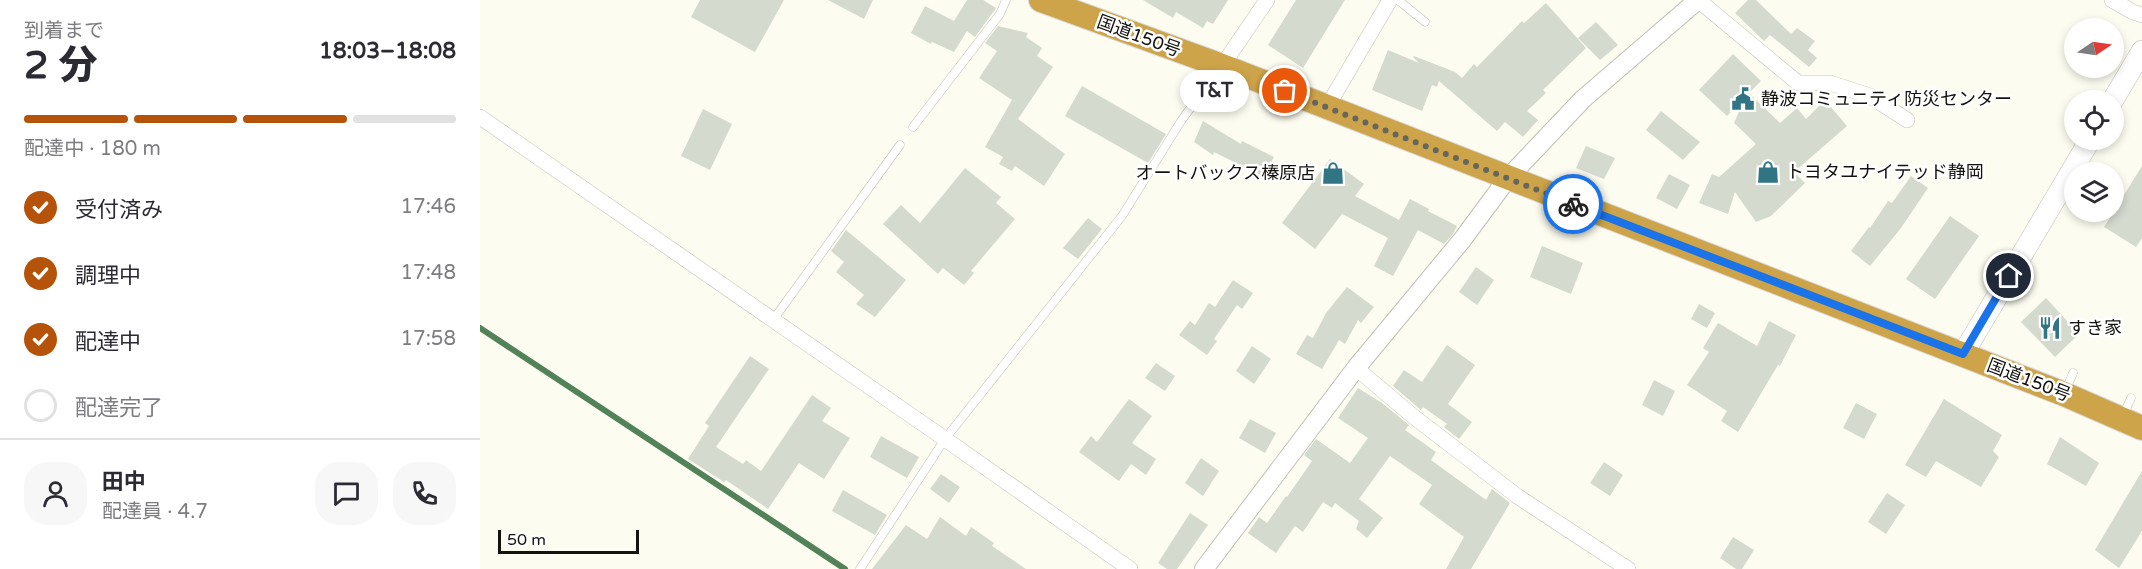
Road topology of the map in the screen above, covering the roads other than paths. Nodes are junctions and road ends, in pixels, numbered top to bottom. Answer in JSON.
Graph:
{"nodes":[{"id":1,"x":1006,"y":0,"type":"edge"},
{"id":2,"x":1041,"y":0,"type":"edge"},
{"id":3,"x":1267,"y":0,"type":"edge"},
{"id":4,"x":1390,"y":0,"type":"edge"},
{"id":5,"x":1398,"y":0,"type":"edge"},
{"id":6,"x":1698,"y":0,"type":"edge"},
{"id":7,"x":2112,"y":0,"type":"edge"},
{"id":8,"x":2142,"y":15,"type":"edge"},
{"id":9,"x":1425,"y":22,"type":"dead end"},
{"id":10,"x":2142,"y":51,"type":"edge"},
{"id":11,"x":1222,"y":66,"type":"junction"},
{"id":12,"x":2118,"y":90,"type":"edge"},
{"id":13,"x":1327,"y":107,"type":"junction"},
{"id":14,"x":480,"y":117,"type":"edge"},
{"id":15,"x":1907,"y":120,"type":"dead end"},
{"id":16,"x":913,"y":127,"type":"dead end"},
{"id":17,"x":900,"y":145,"type":"dead end"},
{"id":18,"x":2084,"y":150,"type":"edge"},
{"id":19,"x":1508,"y":178,"type":"junction"},
{"id":20,"x":773,"y":320,"type":"junction"},
{"id":21,"x":1963,"y":354,"type":"junction"},
{"id":22,"x":1356,"y":368,"type":"junction"},
{"id":23,"x":2132,"y":415,"type":"edge"},
{"id":24,"x":945,"y":439,"type":"junction"},
{"id":25,"x":860,"y":569,"type":"edge"},
{"id":26,"x":1130,"y":569,"type":"edge"},
{"id":27,"x":1204,"y":569,"type":"edge"},
{"id":28,"x":1628,"y":569,"type":"edge"}],
"edges":[{"from":1,"to":16,"type":"lane"},
{"from":2,"to":11,"type":"highway","name":"国道150号"},
{"from":3,"to":11,"type":"street"},
{"from":4,"to":13,"type":"street"},
{"from":5,"to":9,"type":"lane"},
{"from":6,"to":15,"type":"street"},
{"from":6,"to":19,"type":"street"},
{"from":7,"to":8,"type":"street"},
{"from":10,"to":12,"type":"main road"},
{"from":11,"to":13,"type":"highway","name":"国道150号"},
{"from":11,"to":24,"type":"lane"},
{"from":13,"to":19,"type":"highway","name":"国道150号"},
{"from":14,"to":20,"type":"street"},
{"from":17,"to":20,"type":"lane"},
{"from":18,"to":21,"type":"main road"},
{"from":19,"to":21,"type":"highway","name":"国道150号"},
{"from":19,"to":22,"type":"street"},
{"from":20,"to":24,"type":"street"},
{"from":21,"to":23,"type":"highway","name":"国道150号"},
{"from":22,"to":27,"type":"street"},
{"from":22,"to":28,"type":"street"},
{"from":24,"to":25,"type":"lane"},
{"from":24,"to":26,"type":"street"}]}
